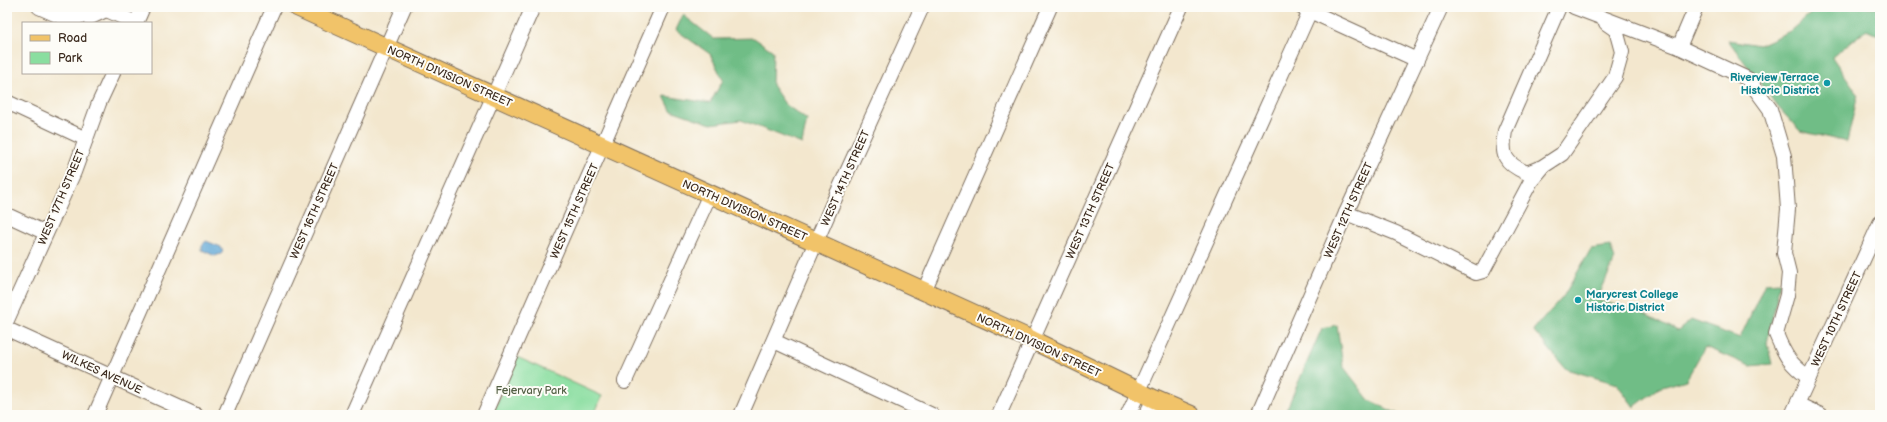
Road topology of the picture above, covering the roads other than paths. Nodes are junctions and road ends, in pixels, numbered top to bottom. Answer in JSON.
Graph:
{"nodes":[{"id":1,"x":39,"y":7,"type":"edge"},
{"id":2,"x":63,"y":7,"type":"edge"},
{"id":3,"x":143,"y":7,"type":"edge"},
{"id":4,"x":274,"y":7,"type":"edge"},
{"id":5,"x":297,"y":7,"type":"edge"},
{"id":6,"x":404,"y":7,"type":"edge"},
{"id":7,"x":534,"y":7,"type":"edge"},
{"id":8,"x":663,"y":7,"type":"edge"},
{"id":9,"x":922,"y":7,"type":"edge"},
{"id":10,"x":1050,"y":7,"type":"edge"},
{"id":11,"x":1181,"y":7,"type":"edge"},
{"id":12,"x":1441,"y":7,"type":"edge"},
{"id":13,"x":1559,"y":7,"type":"edge"},
{"id":14,"x":1574,"y":7,"type":"edge"},
{"id":15,"x":1696,"y":7,"type":"edge"},
{"id":16,"x":103,"y":8,"type":"edge"},
{"id":17,"x":1305,"y":9,"type":"edge"},
{"id":18,"x":1600,"y":18,"type":"junction"},
{"id":19,"x":73,"y":22,"type":"edge"},
{"id":20,"x":134,"y":22,"type":"edge"},
{"id":21,"x":136,"y":22,"type":"edge"},
{"id":22,"x":386,"y":47,"type":"junction"},
{"id":23,"x":1679,"y":47,"type":"junction"},
{"id":24,"x":1416,"y":60,"type":"junction"},
{"id":25,"x":113,"y":74,"type":"edge"},
{"id":26,"x":494,"y":96,"type":"junction"},
{"id":27,"x":7,"y":102,"type":"edge"},
{"id":28,"x":86,"y":139,"type":"junction"},
{"id":29,"x":603,"y":146,"type":"junction"},
{"id":30,"x":1542,"y":167,"type":"junction"},
{"id":31,"x":710,"y":194,"type":"junction"},
{"id":32,"x":1346,"y":213,"type":"junction"},
{"id":33,"x":7,"y":215,"type":"edge"},
{"id":34,"x":1880,"y":223,"type":"edge"},
{"id":35,"x":46,"y":233,"type":"junction"},
{"id":36,"x":817,"y":243,"type":"junction"},
{"id":37,"x":924,"y":291,"type":"junction"},
{"id":38,"x":7,"y":320,"type":"edge"},
{"id":39,"x":7,"y":329,"type":"edge"},
{"id":40,"x":1032,"y":340,"type":"junction"},
{"id":41,"x":774,"y":341,"type":"junction"},
{"id":42,"x":112,"y":376,"type":"junction"},
{"id":43,"x":1809,"y":378,"type":"junction"},
{"id":44,"x":625,"y":381,"type":"dead end"},
{"id":45,"x":1137,"y":391,"type":"junction"},
{"id":46,"x":1150,"y":407,"type":"edge"},
{"id":47,"x":1795,"y":410,"type":"edge"},
{"id":48,"x":95,"y":415,"type":"edge"},
{"id":49,"x":196,"y":415,"type":"edge"},
{"id":50,"x":225,"y":415,"type":"edge"},
{"id":51,"x":352,"y":415,"type":"edge"},
{"id":52,"x":484,"y":415,"type":"edge"},
{"id":53,"x":741,"y":415,"type":"edge"},
{"id":54,"x":932,"y":415,"type":"edge"},
{"id":55,"x":999,"y":415,"type":"edge"},
{"id":56,"x":1128,"y":415,"type":"edge"},
{"id":57,"x":1191,"y":415,"type":"edge"},
{"id":58,"x":1258,"y":415,"type":"edge"},
{"id":59,"x":1821,"y":415,"type":"edge"}],
"edges":[{"from":1,"to":19,"type":"street"},
{"from":2,"to":16,"type":"street"},
{"from":3,"to":21,"type":"street"},
{"from":4,"to":42,"type":"street"},
{"from":5,"to":22,"type":"main road","name":"NORTH DIVISION STREET"},
{"from":6,"to":22,"type":"street","name":"WEST 16TH STREET"},
{"from":7,"to":26,"type":"street"},
{"from":8,"to":29,"type":"street","name":"WEST 15TH STREET"},
{"from":9,"to":36,"type":"street","name":"WEST 14TH STREET"},
{"from":10,"to":37,"type":"street"},
{"from":11,"to":40,"type":"street","name":"WEST 13TH STREET"},
{"from":12,"to":24,"type":"street","name":"WEST 12TH STREET"},
{"from":13,"to":30,"type":"street"},
{"from":14,"to":18,"type":"street"},
{"from":15,"to":23,"type":"street"},
{"from":16,"to":20,"type":"street"},
{"from":17,"to":24,"type":"street"},
{"from":17,"to":45,"type":"street"},
{"from":18,"to":23,"type":"street"},
{"from":18,"to":30,"type":"street"},
{"from":22,"to":26,"type":"main road","name":"NORTH DIVISION STREET"},
{"from":22,"to":50,"type":"street","name":"WEST 16TH STREET"},
{"from":23,"to":43,"type":"street"},
{"from":24,"to":32,"type":"street","name":"WEST 12TH STREET"},
{"from":25,"to":28,"type":"street","name":"WEST 17TH STREET"},
{"from":26,"to":29,"type":"main road","name":"NORTH DIVISION STREET"},
{"from":26,"to":51,"type":"street"},
{"from":27,"to":28,"type":"street"},
{"from":28,"to":35,"type":"street","name":"WEST 17TH STREET"},
{"from":29,"to":31,"type":"main road","name":"NORTH DIVISION STREET"},
{"from":29,"to":52,"type":"street","name":"WEST 15TH STREET"},
{"from":30,"to":32,"type":"street"},
{"from":31,"to":36,"type":"main road","name":"NORTH DIVISION STREET"},
{"from":31,"to":44,"type":"street"},
{"from":32,"to":58,"type":"street","name":"WEST 12TH STREET"},
{"from":33,"to":35,"type":"street"},
{"from":34,"to":43,"type":"street","name":"WEST 10TH STREET"},
{"from":35,"to":38,"type":"street","name":"WEST 17TH STREET"},
{"from":36,"to":37,"type":"main road","name":"NORTH DIVISION STREET"},
{"from":36,"to":41,"type":"street","name":"WEST 14TH STREET"},
{"from":37,"to":40,"type":"main road","name":"NORTH DIVISION STREET"},
{"from":39,"to":42,"type":"street","name":"WILKES AVENUE"},
{"from":40,"to":45,"type":"main road","name":"NORTH DIVISION STREET"},
{"from":40,"to":55,"type":"street","name":"WEST 13TH STREET"},
{"from":41,"to":53,"type":"street","name":"WEST 14TH STREET"},
{"from":41,"to":54,"type":"street"},
{"from":42,"to":48,"type":"street"},
{"from":42,"to":49,"type":"street","name":"WILKES AVENUE"},
{"from":43,"to":47,"type":"street","name":"WEST 10TH STREET"},
{"from":45,"to":46,"type":"main road","name":"NORTH DIVISION STREET"},
{"from":45,"to":56,"type":"street"},
{"from":46,"to":57,"type":"main road","name":"NORTH DIVISION STREET"},
{"from":47,"to":59,"type":"street"}]}
